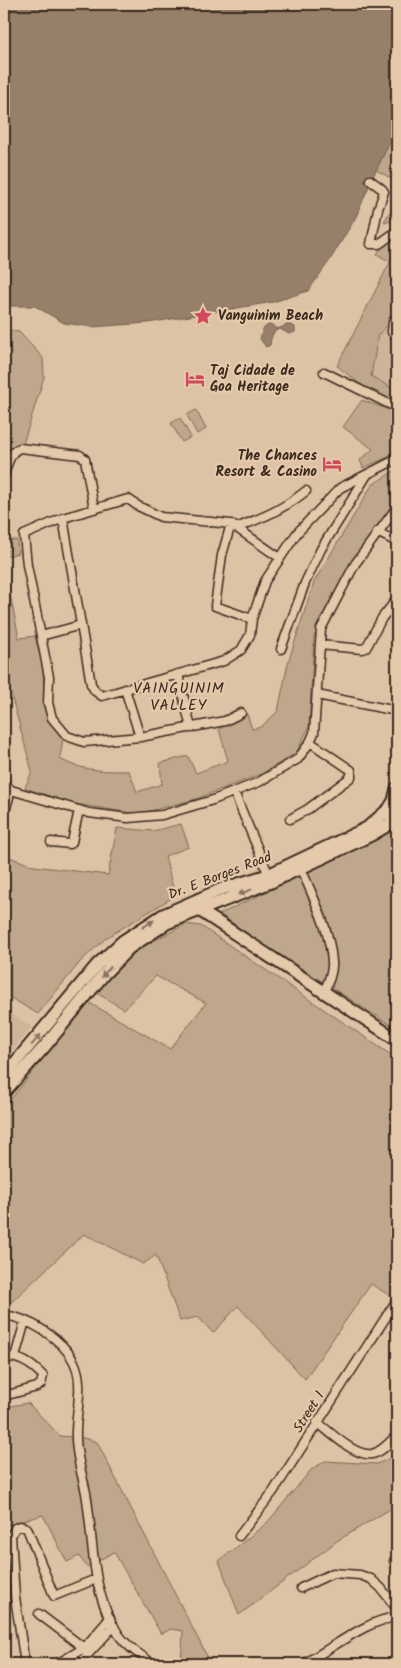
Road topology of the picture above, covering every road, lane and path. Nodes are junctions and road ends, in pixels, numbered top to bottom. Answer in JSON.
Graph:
{"nodes":[{"id":1,"x":370,"y":180,"type":"dead end"},
{"id":2,"x":397,"y":231,"type":"edge"},
{"id":3,"x":397,"y":313,"type":"edge"},
{"id":4,"x":397,"y":338,"type":"edge"},
{"id":5,"x":324,"y":372,"type":"dead end"},
{"id":6,"x":397,"y":406,"type":"edge"},
{"id":7,"x":397,"y":460,"type":"edge"},
{"id":8,"x":4,"y":474,"type":"edge"},
{"id":9,"x":367,"y":475,"type":"junction"},
{"id":10,"x":306,"y":491,"type":"dead end"},
{"id":11,"x":397,"y":507,"type":"edge"},
{"id":12,"x":94,"y":509,"type":"junction"},
{"id":13,"x":63,"y":518,"type":"junction"},
{"id":14,"x":233,"y":526,"type":"junction"},
{"id":15,"x":377,"y":532,"type":"junction"},
{"id":16,"x":397,"y":542,"type":"edge"},
{"id":17,"x":280,"y":558,"type":"junction"},
{"id":18,"x":397,"y":599,"type":"edge"},
{"id":19,"x":252,"y":619,"type":"junction"},
{"id":20,"x":81,"y":625,"type":"junction"},
{"id":21,"x":41,"y":636,"type":"junction"},
{"id":22,"x":320,"y":645,"type":"junction"},
{"id":23,"x":281,"y":649,"type":"dead end"},
{"id":24,"x":178,"y":674,"type":"junction"},
{"id":25,"x":125,"y":689,"type":"junction"},
{"id":26,"x":317,"y":696,"type":"junction"},
{"id":27,"x":397,"y":711,"type":"edge"},
{"id":28,"x":241,"y":713,"type":"dead end"},
{"id":29,"x":190,"y":728,"type":"junction"},
{"id":30,"x":140,"y":737,"type":"junction"},
{"id":31,"x":310,"y":742,"type":"junction"},
{"id":32,"x":4,"y":782,"type":"edge"},
{"id":33,"x":397,"y":788,"type":"edge"},
{"id":34,"x":11,"y":790,"type":"junction"},
{"id":35,"x":234,"y":792,"type":"junction"},
{"id":36,"x":79,"y":810,"type":"junction"},
{"id":37,"x":4,"y":815,"type":"edge"},
{"id":38,"x":397,"y":816,"type":"edge"},
{"id":39,"x":290,"y":819,"type":"dead end"},
{"id":40,"x":51,"y":842,"type":"dead end"},
{"id":41,"x":301,"y":868,"type":"junction"},
{"id":42,"x":270,"y":879,"type":"junction"},
{"id":43,"x":199,"y":910,"type":"junction"},
{"id":44,"x":324,"y":992,"type":"junction"},
{"id":45,"x":397,"y":1040,"type":"edge"},
{"id":46,"x":4,"y":1076,"type":"edge"},
{"id":47,"x":4,"y":1092,"type":"edge"},
{"id":48,"x":397,"y":1300,"type":"edge"},
{"id":49,"x":4,"y":1316,"type":"edge"},
{"id":50,"x":25,"y":1321,"type":"junction"},
{"id":51,"x":15,"y":1357,"type":"junction"},
{"id":52,"x":4,"y":1358,"type":"edge"},
{"id":53,"x":4,"y":1396,"type":"edge"},
{"id":54,"x":317,"y":1422,"type":"junction"},
{"id":55,"x":397,"y":1435,"type":"edge"},
{"id":56,"x":238,"y":1536,"type":"dead end"},
{"id":57,"x":96,"y":1580,"type":"junction"},
{"id":58,"x":301,"y":1588,"type":"dead end"},
{"id":59,"x":397,"y":1609,"type":"edge"},
{"id":60,"x":39,"y":1614,"type":"dead end"},
{"id":61,"x":397,"y":1617,"type":"edge"},
{"id":62,"x":110,"y":1618,"type":"junction"},
{"id":63,"x":114,"y":1626,"type":"junction"},
{"id":64,"x":84,"y":1648,"type":"junction"},
{"id":65,"x":25,"y":1664,"type":"edge"},
{"id":66,"x":58,"y":1664,"type":"edge"},
{"id":67,"x":79,"y":1664,"type":"edge"},
{"id":68,"x":154,"y":1664,"type":"edge"},
{"id":69,"x":303,"y":1664,"type":"edge"}],
"edges":[{"from":1,"to":2,"type":"street"},
{"from":3,"to":4,"type":"street"},
{"from":5,"to":6,"type":"street"},
{"from":7,"to":9,"type":"street"},
{"from":8,"to":12,"type":"street"},
{"from":9,"to":17,"type":"street"},
{"from":9,"to":23,"type":"street"},
{"from":10,"to":14,"type":"street"},
{"from":11,"to":15,"type":"street"},
{"from":12,"to":13,"type":"street"},
{"from":12,"to":14,"type":"street"},
{"from":13,"to":20,"type":"street"},
{"from":13,"to":21,"type":"street"},
{"from":14,"to":17,"type":"street"},
{"from":14,"to":19,"type":"street"},
{"from":15,"to":16,"type":"street"},
{"from":15,"to":22,"type":"street"},
{"from":17,"to":19,"type":"street"},
{"from":18,"to":22,"type":"street"},
{"from":19,"to":24,"type":"street"},
{"from":20,"to":21,"type":"street"},
{"from":20,"to":25,"type":"street"},
{"from":21,"to":30,"type":"street"},
{"from":22,"to":26,"type":"street"},
{"from":24,"to":25,"type":"street"},
{"from":24,"to":29,"type":"street"},
{"from":25,"to":30,"type":"street"},
{"from":26,"to":27,"type":"street"},
{"from":26,"to":31,"type":"street"},
{"from":28,"to":29,"type":"street"},
{"from":29,"to":30,"type":"street"},
{"from":31,"to":35,"type":"street"},
{"from":31,"to":39,"type":"street"},
{"from":32,"to":34,"type":"street"},
{"from":33,"to":42,"type":"main road","name":"Dr. E Borges Road"},
{"from":34,"to":36,"type":"street"},
{"from":34,"to":37,"type":"street"},
{"from":35,"to":36,"type":"street"},
{"from":35,"to":42,"type":"street"},
{"from":36,"to":40,"type":"street"},
{"from":38,"to":41,"type":"main road","name":"Dr. E Borges Road"},
{"from":41,"to":42,"type":"main road","name":"Dr. E Borges Road"},
{"from":41,"to":44,"type":"street"},
{"from":42,"to":43,"type":"main road","name":"Dr. E Borges Road","one_way":true},
{"from":46,"to":42,"type":"main road","name":"Dr. E Borges Road","one_way":true},
{"from":43,"to":44,"type":"main road"},
{"from":43,"to":47,"type":"main road","name":"Dr. E Borges Road","one_way":true},
{"from":44,"to":45,"type":"main road"},
{"from":48,"to":54,"type":"street","name":"Street 1"},
{"from":49,"to":50,"type":"street"},
{"from":50,"to":51,"type":"street"},
{"from":50,"to":57,"type":"street"},
{"from":51,"to":52,"type":"street"},
{"from":51,"to":53,"type":"street"},
{"from":54,"to":55,"type":"street"},
{"from":54,"to":56,"type":"street","name":"Street 1"},
{"from":57,"to":62,"type":"street"},
{"from":57,"to":65,"type":"street"},
{"from":58,"to":59,"type":"street"},
{"from":60,"to":64,"type":"street"},
{"from":61,"to":69,"type":"street"},
{"from":62,"to":63,"type":"street"},
{"from":62,"to":64,"type":"street"},
{"from":63,"to":67,"type":"street"},
{"from":63,"to":68,"type":"street"},
{"from":64,"to":66,"type":"street"}]}
